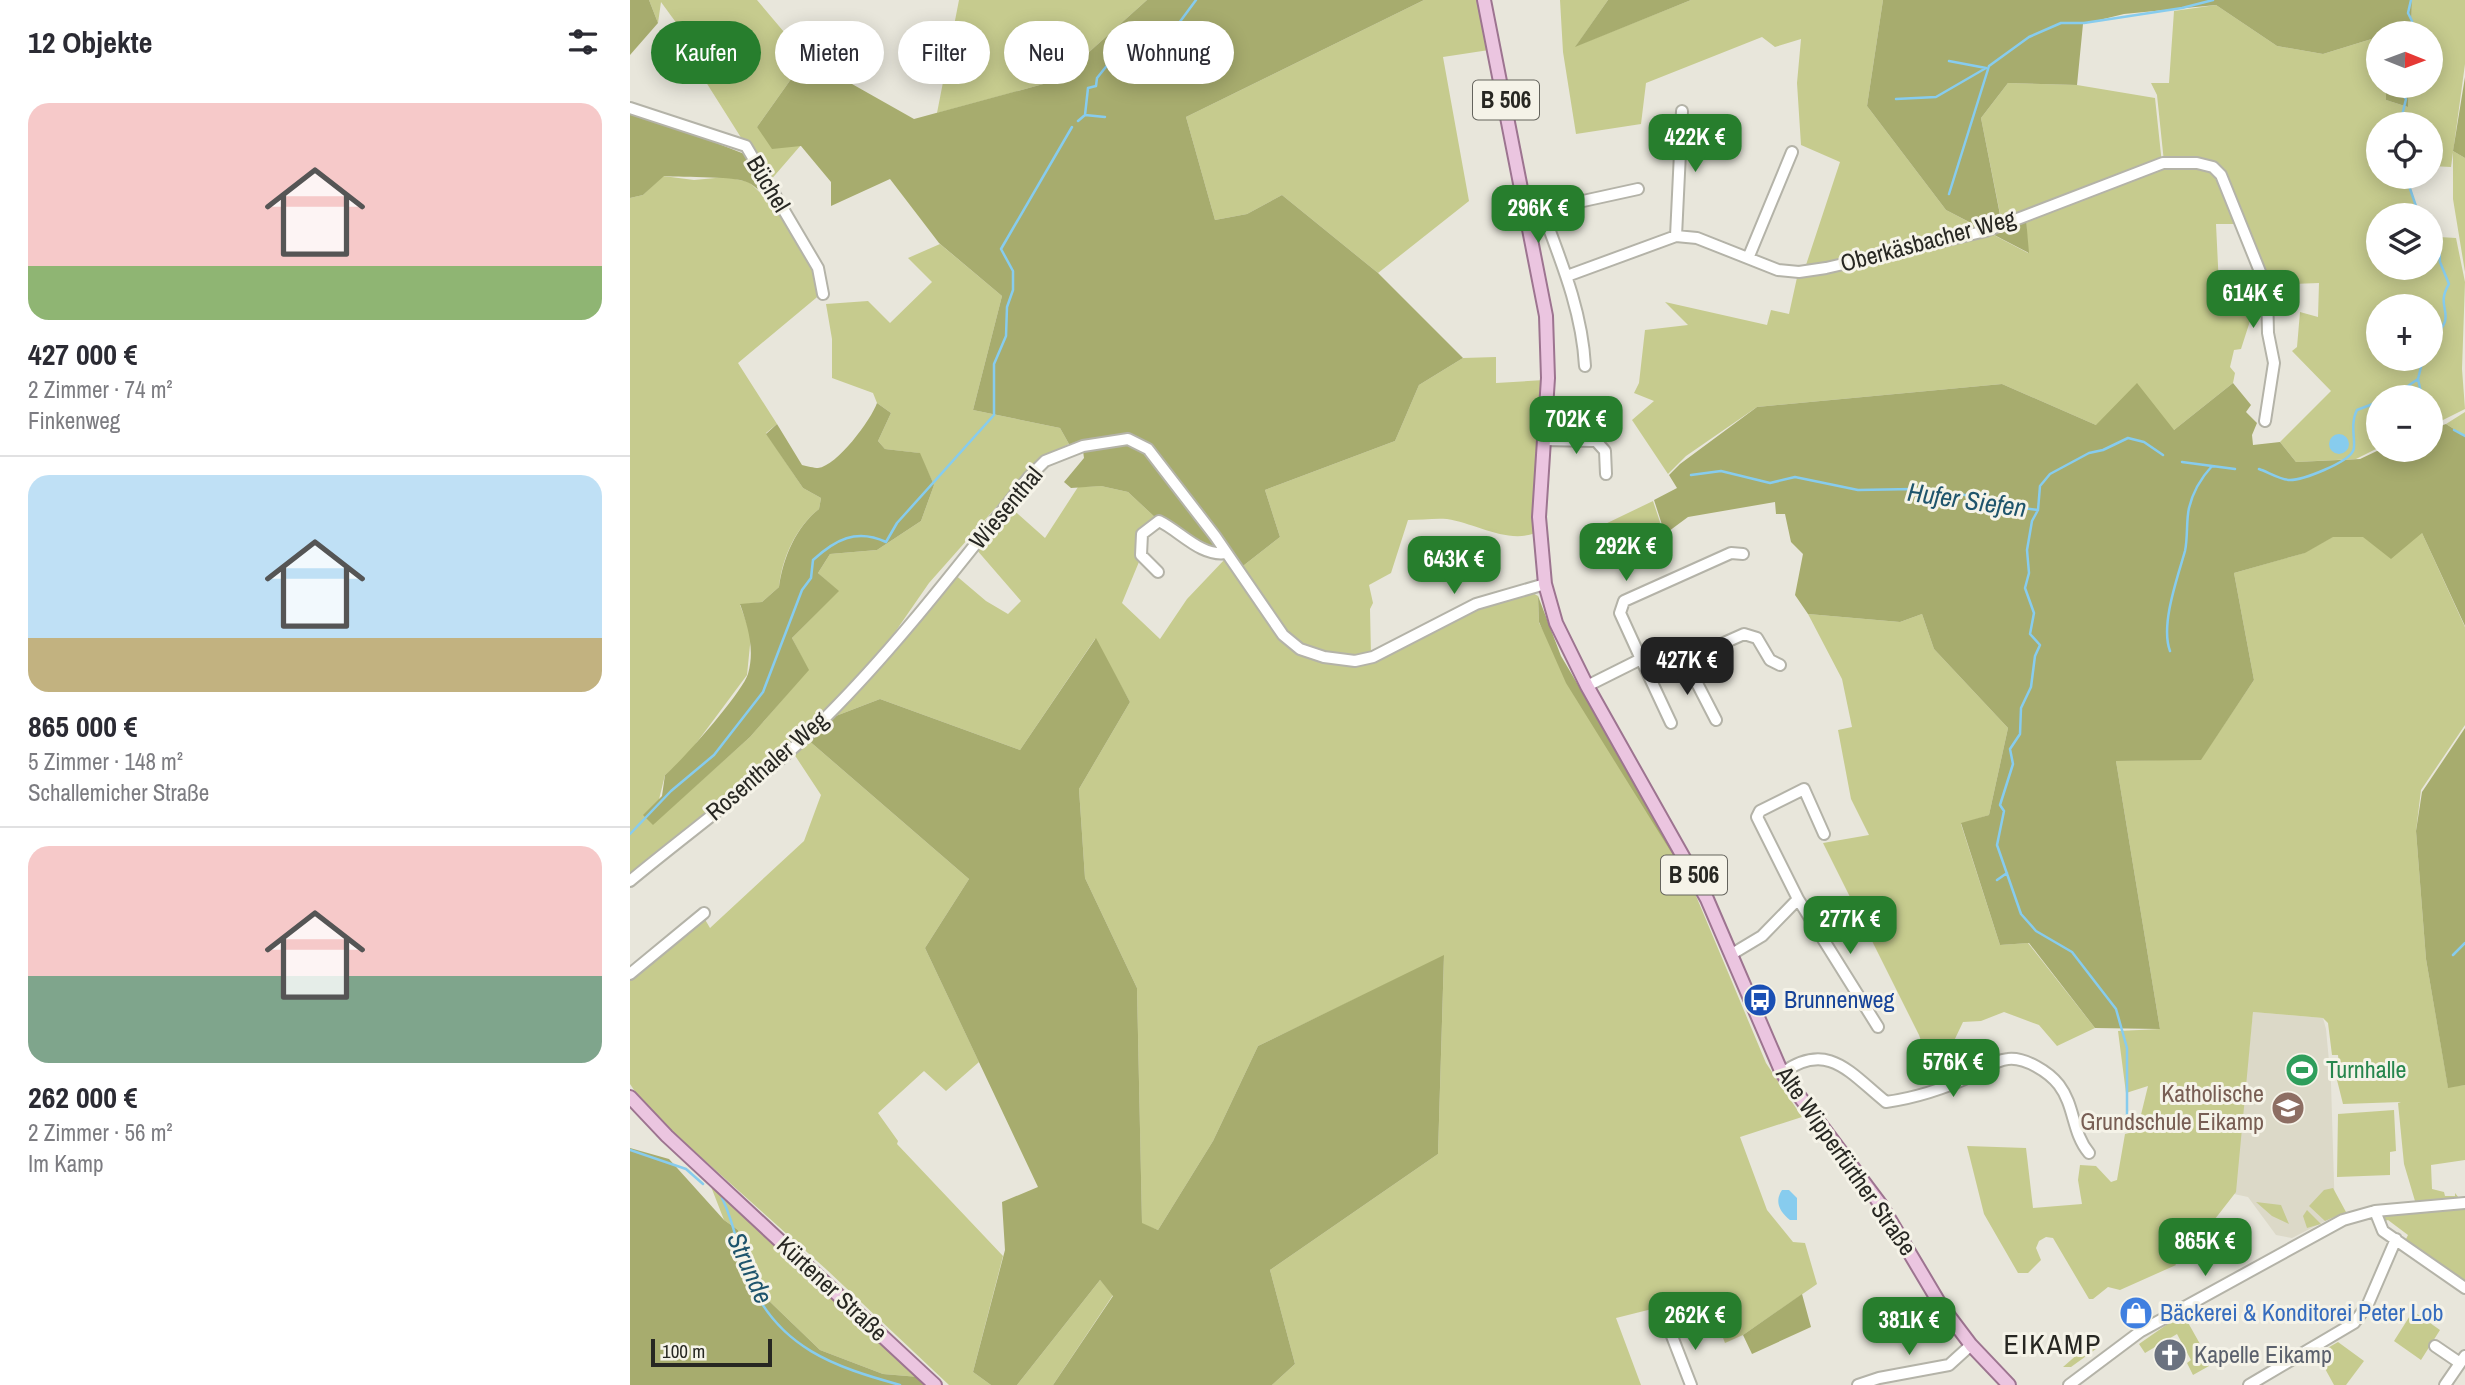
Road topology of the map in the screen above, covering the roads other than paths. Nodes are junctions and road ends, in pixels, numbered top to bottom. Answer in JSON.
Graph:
{"nodes":[{"id":1,"x":1484,"y":0,"type":"edge"},
{"id":2,"x":630,"y":108,"type":"edge"},
{"id":3,"x":1682,"y":111,"type":"dead end"},
{"id":4,"x":1792,"y":152,"type":"dead end"},
{"id":5,"x":1638,"y":189,"type":"dead end"},
{"id":6,"x":1524,"y":200,"type":"junction"},
{"id":7,"x":1542,"y":210,"type":"junction"},
{"id":8,"x":1676,"y":236,"type":"junction"},
{"id":9,"x":1749,"y":256,"type":"junction"},
{"id":10,"x":1567,"y":276,"type":"junction"},
{"id":11,"x":823,"y":294,"type":"dead end"},
{"id":12,"x":1585,"y":366,"type":"dead end"},
{"id":13,"x":2265,"y":421,"type":"dead end"},
{"id":14,"x":1544,"y":440,"type":"junction"},
{"id":15,"x":1606,"y":474,"type":"dead end"},
{"id":16,"x":1226,"y":553,"type":"junction"},
{"id":17,"x":1743,"y":554,"type":"dead end"},
{"id":18,"x":1158,"y":572,"type":"dead end"},
{"id":19,"x":1545,"y":584,"type":"junction"},
{"id":20,"x":897,"y":642,"type":"joint"},
{"id":21,"x":1642,"y":659,"type":"junction"},
{"id":22,"x":1685,"y":660,"type":"junction"},
{"id":23,"x":1780,"y":665,"type":"dead end"},
{"id":24,"x":1652,"y":675,"type":"junction"},
{"id":25,"x":1587,"y":687,"type":"junction"},
{"id":26,"x":1716,"y":720,"type":"dead end"},
{"id":27,"x":1671,"y":723,"type":"dead end"},
{"id":28,"x":1824,"y":834,"type":"dead end"},
{"id":29,"x":630,"y":881,"type":"edge"},
{"id":30,"x":1798,"y":899,"type":"junction"},
{"id":31,"x":704,"y":913,"type":"dead end"},
{"id":32,"x":1732,"y":954,"type":"junction"},
{"id":33,"x":630,"y":974,"type":"edge"},
{"id":34,"x":1878,"y":1027,"type":"dead end"},
{"id":35,"x":1783,"y":1073,"type":"junction"},
{"id":36,"x":630,"y":1097,"type":"edge"},
{"id":37,"x":2089,"y":1153,"type":"dead end"},
{"id":38,"x":2465,"y":1203,"type":"edge"},
{"id":39,"x":2375,"y":1211,"type":"junction"},
{"id":40,"x":2396,"y":1239,"type":"junction"},
{"id":41,"x":2465,"y":1288,"type":"edge"},
{"id":42,"x":1670,"y":1331,"type":"dead end"},
{"id":43,"x":1971,"y":1345,"type":"junction"},
{"id":44,"x":2435,"y":1346,"type":"dead end"},
{"id":45,"x":2463,"y":1359,"type":"edge"},
{"id":46,"x":935,"y":1385,"type":"edge"},
{"id":47,"x":1691,"y":1385,"type":"edge"},
{"id":48,"x":1858,"y":1385,"type":"edge"},
{"id":49,"x":2009,"y":1385,"type":"edge"},
{"id":50,"x":2069,"y":1385,"type":"edge"},
{"id":51,"x":2249,"y":1385,"type":"edge"},
{"id":52,"x":2445,"y":1385,"type":"edge"}],
"edges":[{"from":1,"to":6,"type":"main road","name":"Alte Wipperfürther Straße","number":"B 506"},
{"from":2,"to":11,"type":"street","name":"Büchel"},
{"from":3,"to":8,"type":"street"},
{"from":4,"to":9,"type":"street"},
{"from":5,"to":7,"type":"street"},
{"from":6,"to":7,"type":"street"},
{"from":6,"to":14,"type":"main road","name":"Alte Wipperfürther Straße","number":"B 506"},
{"from":7,"to":10,"type":"street"},
{"from":8,"to":9,"type":"street","name":"Oberkäsbacher Weg"},
{"from":8,"to":10,"type":"street"},
{"from":9,"to":13,"type":"street","name":"Oberkäsbacher Weg"},
{"from":10,"to":12,"type":"street"},
{"from":14,"to":15,"type":"street"},
{"from":14,"to":19,"type":"main road","name":"Alte Wipperfürther Straße","number":"B 506"},
{"from":16,"to":18,"type":"street"},
{"from":16,"to":19,"type":"street","name":"Wiesenthal"},
{"from":16,"to":20,"type":"street","name":"Wiesenthal"},
{"from":17,"to":21,"type":"street"},
{"from":19,"to":25,"type":"main road","name":"Alte Wipperfürther Straße","number":"B 506"},
{"from":20,"to":29,"type":"street","name":"Rosenthaler Weg"},
{"from":21,"to":24,"type":"street"},
{"from":21,"to":25,"type":"street"},
{"from":22,"to":23,"type":"street"},
{"from":22,"to":24,"type":"street"},
{"from":22,"to":26,"type":"street"},
{"from":24,"to":27,"type":"street"},
{"from":25,"to":32,"type":"main road","name":"Alte Wipperfürther Straße","number":"B 506"},
{"from":28,"to":30,"type":"street"},
{"from":30,"to":32,"type":"street"},
{"from":30,"to":34,"type":"street"},
{"from":31,"to":33,"type":"street"},
{"from":32,"to":35,"type":"main road","name":"Alte Wipperfürther Straße","number":"B 506"},
{"from":35,"to":37,"type":"street"},
{"from":35,"to":43,"type":"main road","name":"Alte Wipperfürther Straße","number":"B 506"},
{"from":36,"to":46,"type":"main road","name":"Kürtener Straße"},
{"from":38,"to":39,"type":"street"},
{"from":39,"to":40,"type":"street"},
{"from":39,"to":50,"type":"street"},
{"from":40,"to":41,"type":"street"},
{"from":40,"to":51,"type":"street"},
{"from":42,"to":47,"type":"street"},
{"from":43,"to":48,"type":"street"},
{"from":43,"to":49,"type":"main road","name":"Alte Wipperfürther Straße","number":"B 506"},
{"from":44,"to":45,"type":"street"},
{"from":45,"to":52,"type":"street"}]}
